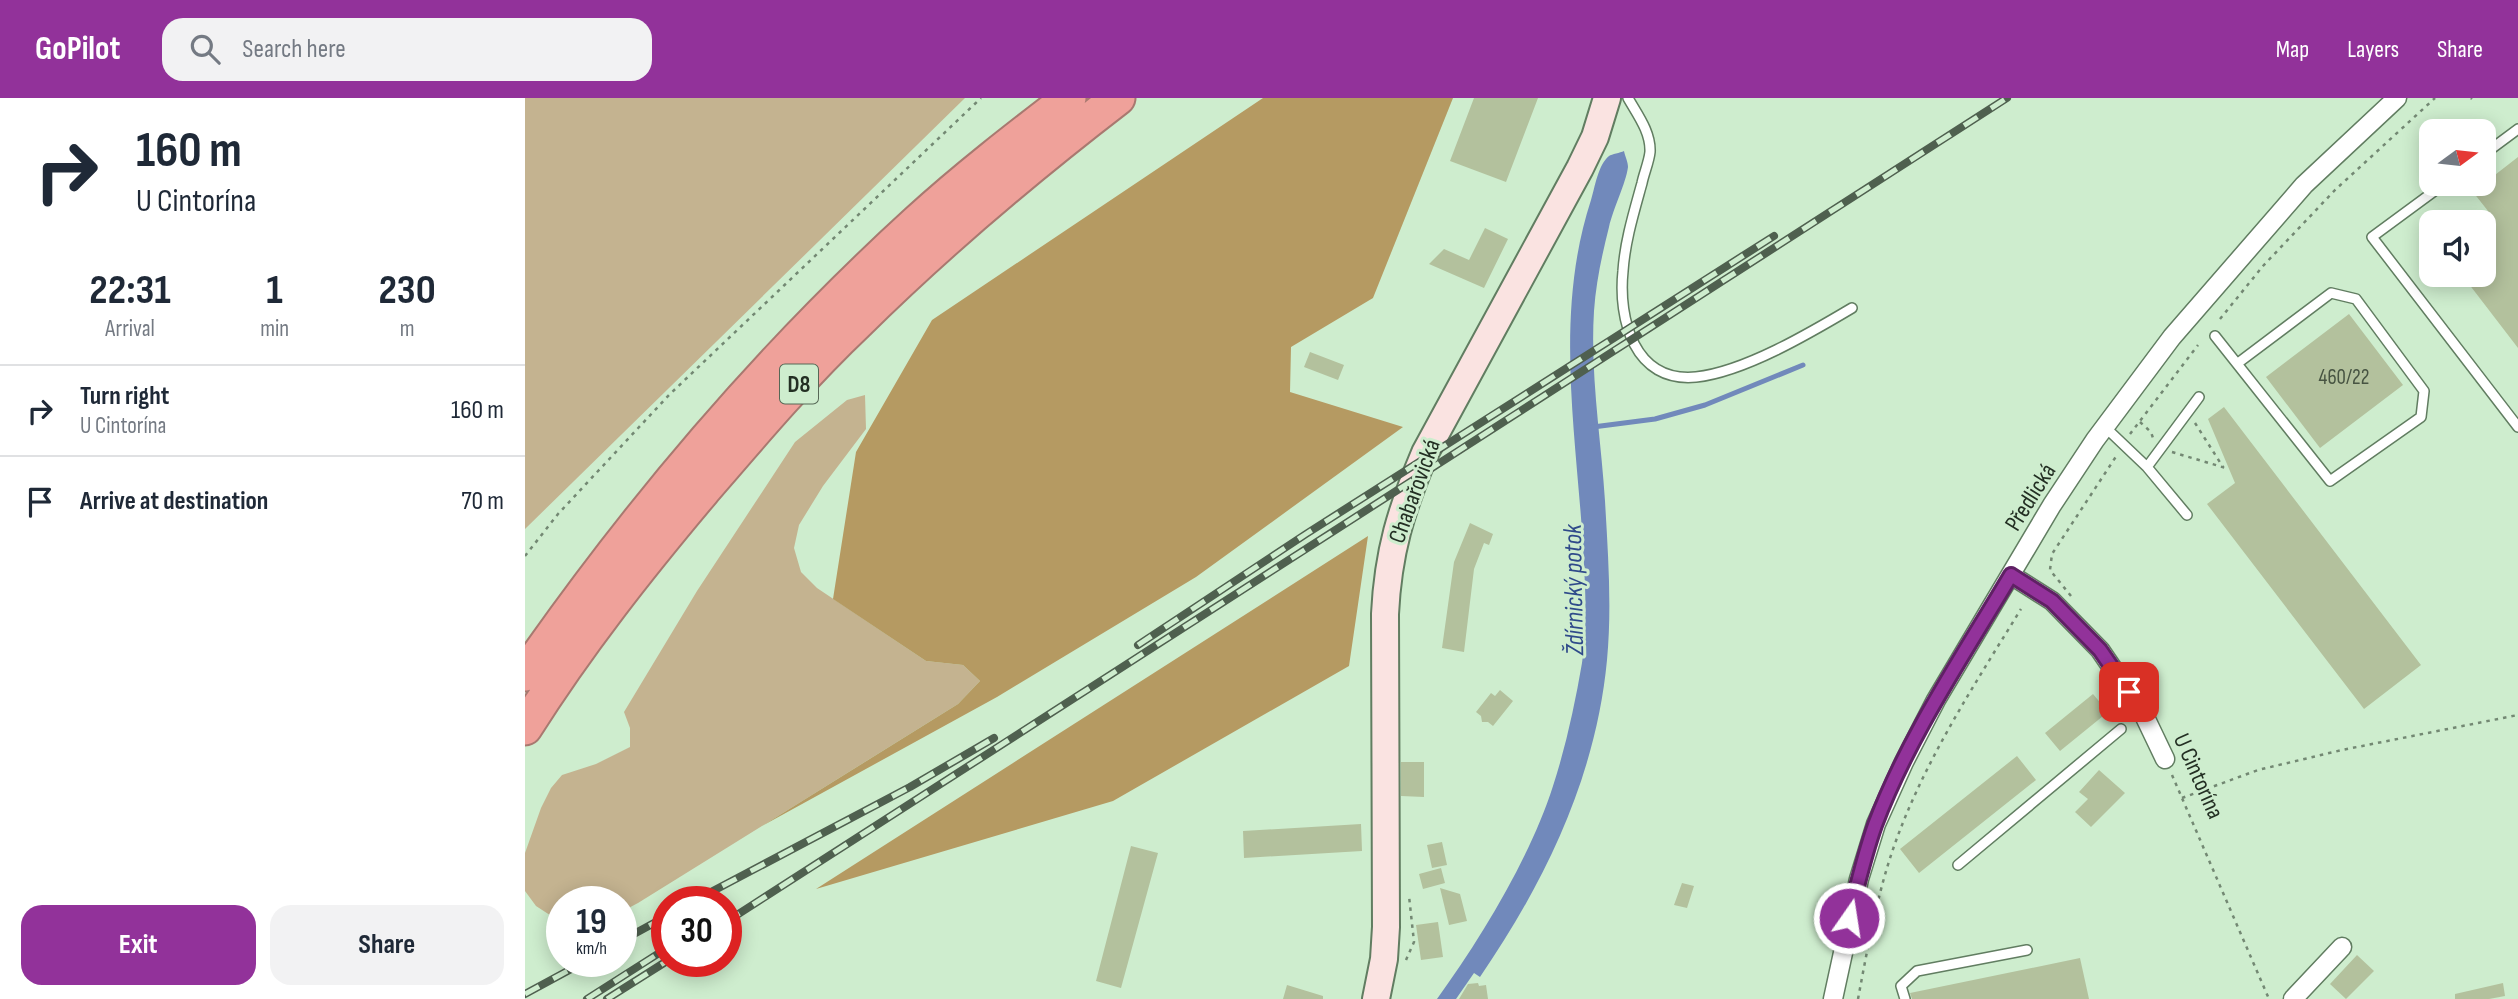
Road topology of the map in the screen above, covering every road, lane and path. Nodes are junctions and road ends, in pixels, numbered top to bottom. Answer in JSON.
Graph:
{"nodes":[{"id":1,"x":981,"y":98,"type":"edge"},
{"id":2,"x":1069,"y":98,"type":"edge"},
{"id":3,"x":1118,"y":98,"type":"edge"},
{"id":4,"x":2397,"y":98,"type":"edge"},
{"id":5,"x":2435,"y":98,"type":"edge"},
{"id":6,"x":1617,"y":100,"type":"edge"},
{"id":7,"x":2518,"y":129,"type":"edge"},
{"id":8,"x":2496,"y":145,"type":"edge"},
{"id":9,"x":2428,"y":196,"type":"edge"},
{"id":10,"x":1852,"y":308,"type":"dead end"},
{"id":11,"x":2220,"y":319,"type":"dead end"},
{"id":12,"x":2215,"y":336,"type":"dead end"},
{"id":13,"x":2198,"y":345,"type":"dead end"},
{"id":14,"x":2238,"y":363,"type":"junction"},
{"id":15,"x":2199,"y":397,"type":"dead end"},
{"id":16,"x":2190,"y":414,"type":"dead end"},
{"id":17,"x":2140,"y":422,"type":"junction"},
{"id":18,"x":2105,"y":427,"type":"junction"},
{"id":19,"x":2518,"y":427,"type":"edge"},
{"id":20,"x":2128,"y":436,"type":"dead end"},
{"id":21,"x":2153,"y":439,"type":"dead end"},
{"id":22,"x":2121,"y":448,"type":"dead end"},
{"id":23,"x":2162,"y":449,"type":"dead end"},
{"id":24,"x":2147,"y":467,"type":"junction"},
{"id":25,"x":2223,"y":467,"type":"junction"},
{"id":26,"x":2229,"y":470,"type":"dead end"},
{"id":27,"x":2187,"y":515,"type":"dead end"},
{"id":28,"x":525,"y":556,"type":"edge"},
{"id":29,"x":2011,"y":575,"type":"junction"},
{"id":30,"x":2073,"y":599,"type":"dead end"},
{"id":31,"x":2021,"y":608,"type":"dead end"},
{"id":32,"x":525,"y":674,"type":"edge"},
{"id":33,"x":2518,"y":715,"type":"edge"},
{"id":34,"x":528,"y":723,"type":"edge"},
{"id":35,"x":2121,"y":729,"type":"dead end"},
{"id":36,"x":2165,"y":759,"type":"joint"},
{"id":37,"x":2182,"y":798,"type":"junction"},
{"id":38,"x":1958,"y":866,"type":"dead end"},
{"id":39,"x":2342,"y":947,"type":"dead end"},
{"id":40,"x":2027,"y":950,"type":"dead end"},
{"id":41,"x":1376,"y":999,"type":"edge"},
{"id":42,"x":1833,"y":999,"type":"edge"},
{"id":43,"x":1858,"y":999,"type":"edge"},
{"id":44,"x":1905,"y":999,"type":"edge"},
{"id":45,"x":2269,"y":999,"type":"edge"},
{"id":46,"x":2293,"y":999,"type":"edge"}],
"edges":[{"from":1,"to":28,"type":"path"},
{"from":2,"to":32,"type":"highway","number":"D8"},
{"from":3,"to":34,"type":"highway","number":"D8"},
{"from":4,"to":18,"type":"street","name":"Předlická"},
{"from":5,"to":11,"type":"path"},
{"from":6,"to":10,"type":"lane"},
{"from":6,"to":41,"type":"main road","name":"Chabařovická"},
{"from":7,"to":8,"type":"lane"},
{"from":9,"to":19,"type":"lane"},
{"from":12,"to":14,"type":"lane"},
{"from":13,"to":17,"type":"path"},
{"from":14,"to":14,"type":"lane"},
{"from":15,"to":24,"type":"lane"},
{"from":16,"to":25,"type":"path"},
{"from":17,"to":20,"type":"path"},
{"from":17,"to":21,"type":"path"},
{"from":18,"to":24,"type":"lane"},
{"from":18,"to":29,"type":"street","name":"Předlická"},
{"from":22,"to":30,"type":"path"},
{"from":23,"to":25,"type":"path"},
{"from":24,"to":27,"type":"lane"},
{"from":25,"to":26,"type":"path"},
{"from":29,"to":36,"type":"street","name":"U Cintorína"},
{"from":29,"to":42,"type":"street","name":"Předlická"},
{"from":31,"to":43,"type":"path"},
{"from":33,"to":37,"type":"path"},
{"from":35,"to":38,"type":"lane"},
{"from":36,"to":37,"type":"path","name":"U Cintorína"},
{"from":37,"to":45,"type":"path","name":"U Cintorína"},
{"from":39,"to":46,"type":"street"},
{"from":40,"to":44,"type":"lane"}]}
